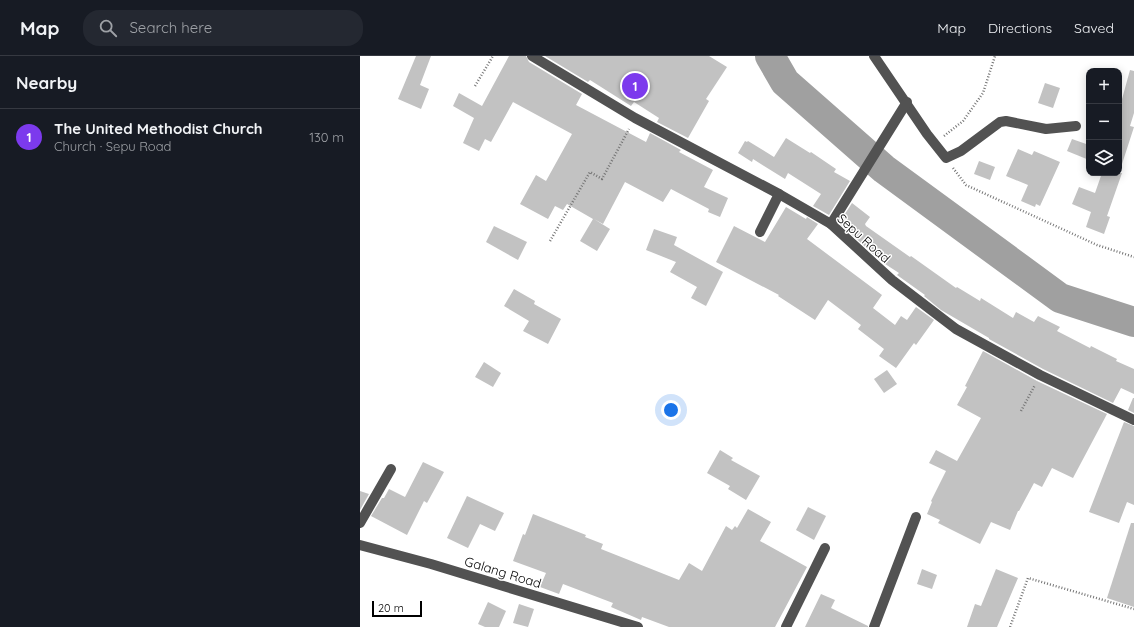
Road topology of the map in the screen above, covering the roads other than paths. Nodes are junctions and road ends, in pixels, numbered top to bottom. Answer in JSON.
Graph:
{"nodes":[{"id":1,"x":532,"y":56,"type":"edge"},
{"id":2,"x":874,"y":56,"type":"edge"},
{"id":3,"x":907,"y":102,"type":"junction"},
{"id":4,"x":1076,"y":126,"type":"dead end"},
{"id":5,"x":779,"y":194,"type":"junction"},
{"id":6,"x":831,"y":224,"type":"junction"},
{"id":7,"x":760,"y":232,"type":"dead end"},
{"id":8,"x":1134,"y":420,"type":"edge"},
{"id":9,"x":391,"y":469,"type":"dead end"},
{"id":10,"x":916,"y":517,"type":"dead end"},
{"id":11,"x":360,"y":523,"type":"edge"},
{"id":12,"x":360,"y":545,"type":"edge"},
{"id":13,"x":824,"y":548,"type":"dead end"},
{"id":14,"x":638,"y":627,"type":"edge"},
{"id":15,"x":786,"y":627,"type":"edge"},
{"id":16,"x":874,"y":627,"type":"edge"}],
"edges":[{"from":1,"to":5,"type":"street","name":"Sepu Road"},
{"from":2,"to":3,"type":"street"},
{"from":3,"to":4,"type":"street"},
{"from":3,"to":6,"type":"street"},
{"from":5,"to":6,"type":"street","name":"Sepu Road"},
{"from":5,"to":7,"type":"street"},
{"from":6,"to":8,"type":"street","name":"Sepu Road"},
{"from":9,"to":11,"type":"street"},
{"from":10,"to":16,"type":"street"},
{"from":12,"to":14,"type":"street","name":"Galang Road"},
{"from":13,"to":15,"type":"street"}]}
